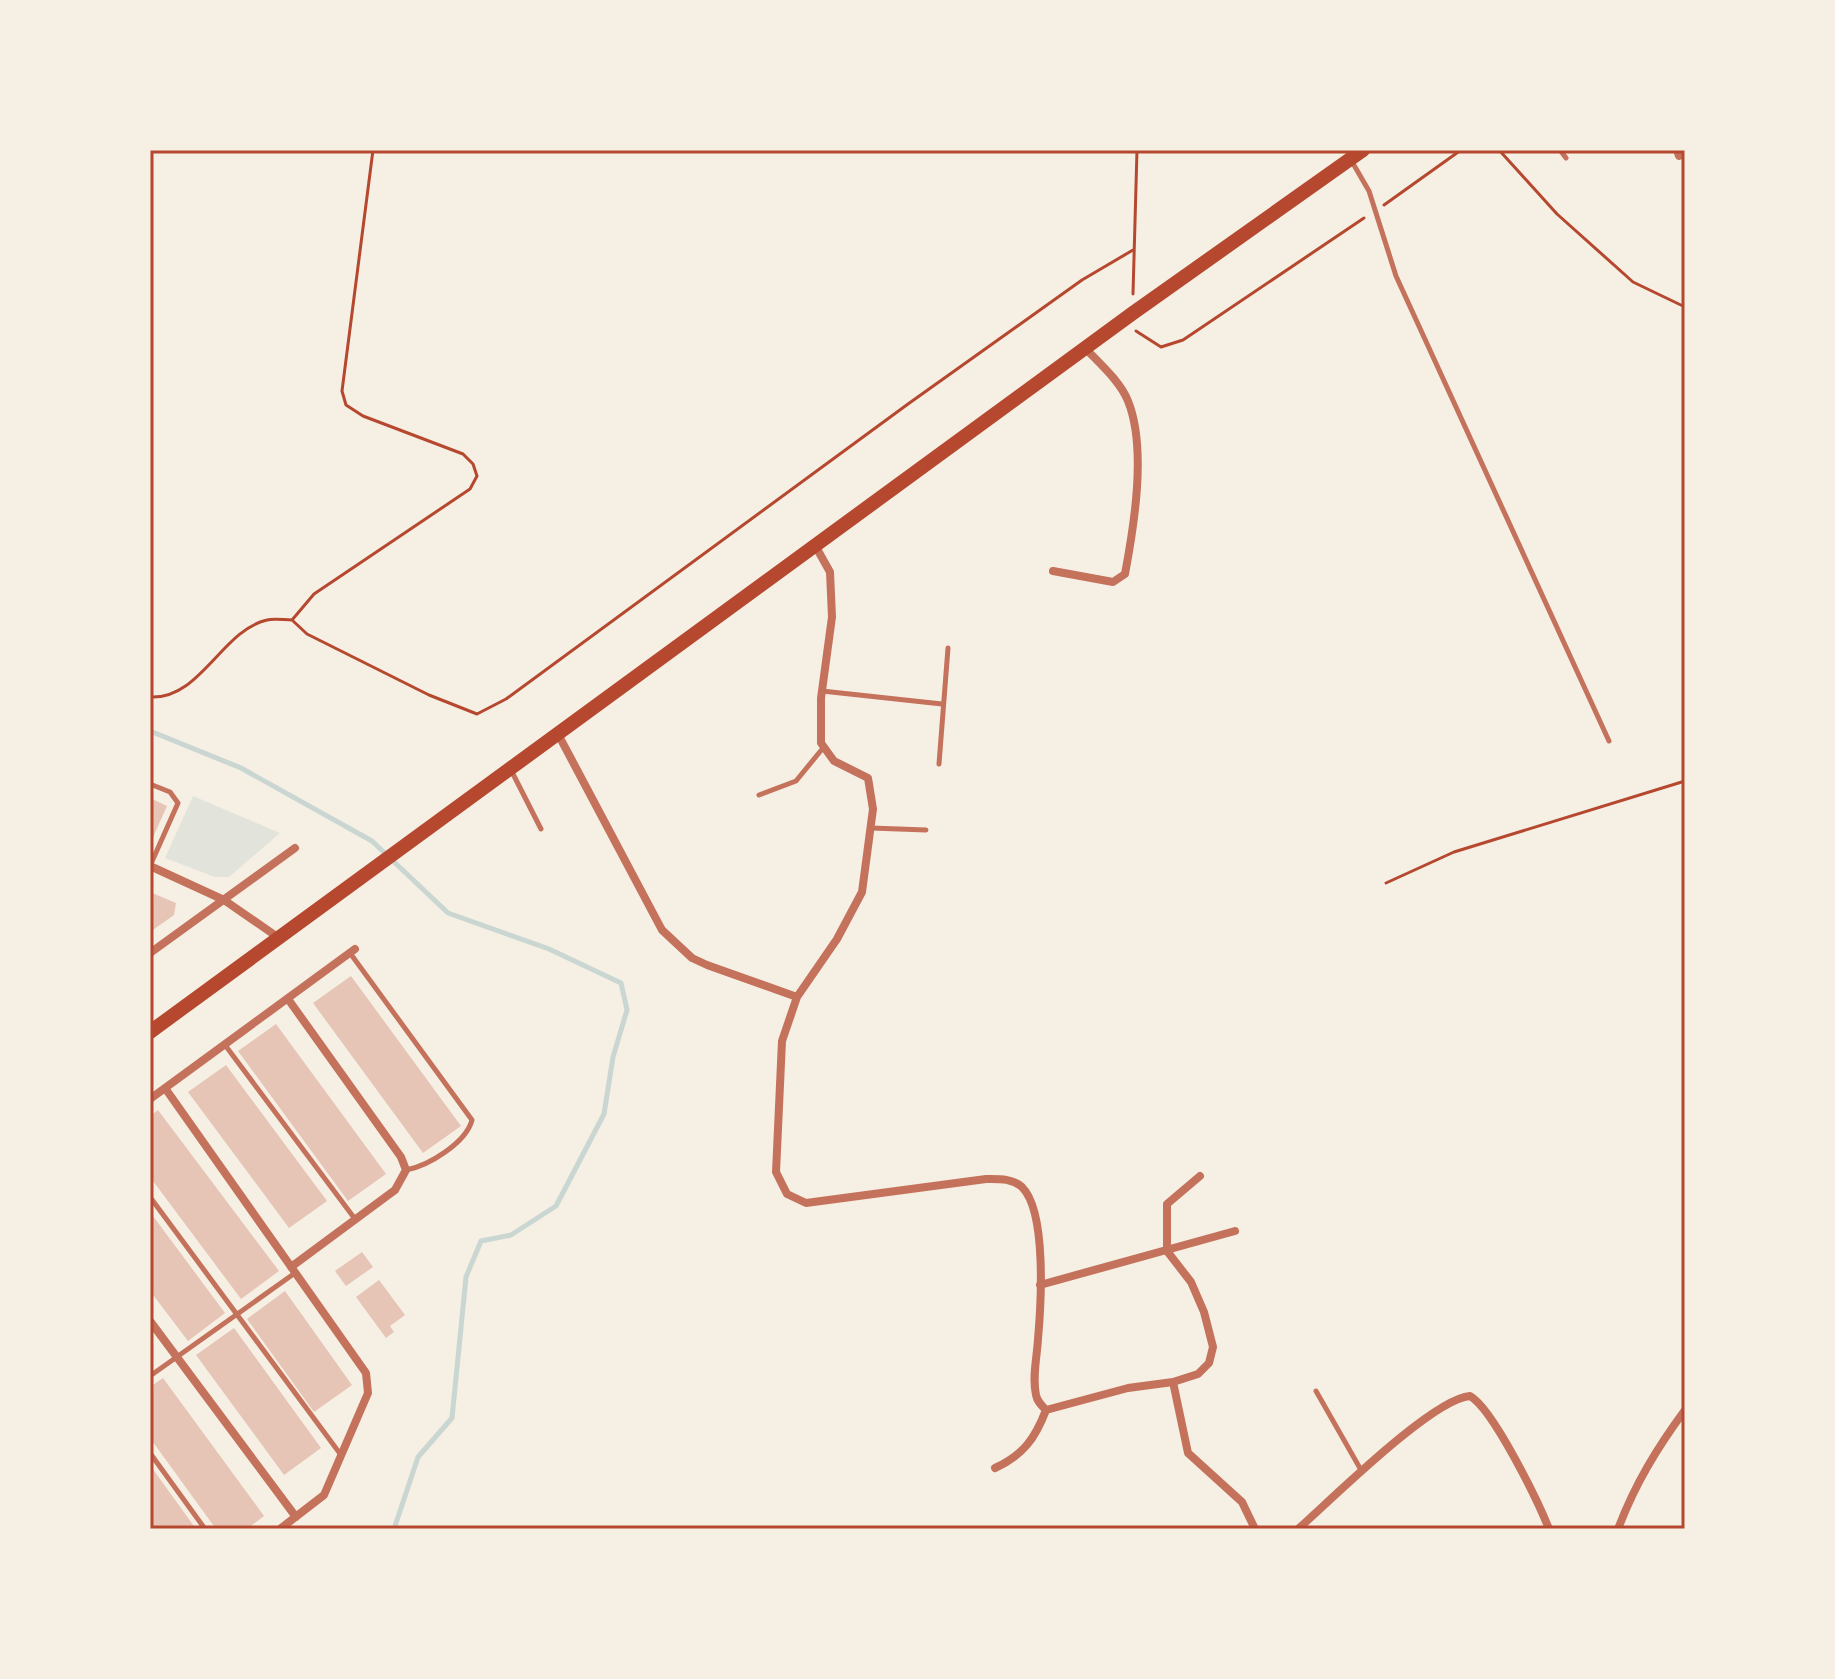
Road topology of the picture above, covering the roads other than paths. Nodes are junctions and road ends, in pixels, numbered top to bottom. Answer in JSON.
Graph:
{"nodes":[{"id":1,"x":1560,"y":150,"type":"edge"},
{"id":2,"x":1357,"y":154,"type":"edge"},
{"id":3,"x":1566,"y":158,"type":"dead end"},
{"id":4,"x":1085,"y":348,"type":"junction"},
{"id":5,"x":816,"y":547,"type":"junction"},
{"id":6,"x":1053,"y":571,"type":"dead end"},
{"id":7,"x":948,"y":648,"type":"dead end"},
{"id":8,"x":822,"y":691,"type":"junction"},
{"id":9,"x":942,"y":704,"type":"junction"},
{"id":10,"x":558,"y":734,"type":"junction"},
{"id":11,"x":1609,"y":741,"type":"dead end"},
{"id":12,"x":824,"y":747,"type":"junction"},
{"id":13,"x":939,"y":764,"type":"dead end"},
{"id":14,"x":511,"y":769,"type":"junction"},
{"id":15,"x":150,"y":784,"type":"edge"},
{"id":16,"x":759,"y":795,"type":"dead end"},
{"id":17,"x":871,"y":828,"type":"junction"},
{"id":18,"x":541,"y":829,"type":"dead end"},
{"id":19,"x":926,"y":830,"type":"dead end"},
{"id":20,"x":295,"y":848,"type":"dead end"},
{"id":21,"x":150,"y":866,"type":"edge"},
{"id":22,"x":224,"y":900,"type":"junction"},
{"id":23,"x":279,"y":938,"type":"junction"},
{"id":24,"x":353,"y":951,"type":"joint"},
{"id":25,"x":150,"y":953,"type":"edge"},
{"id":26,"x":797,"y":997,"type":"junction"},
{"id":27,"x":288,"y":999,"type":"junction"},
{"id":28,"x":150,"y":1032,"type":"edge"},
{"id":29,"x":225,"y":1045,"type":"junction"},
{"id":30,"x":165,"y":1088,"type":"junction"},
{"id":31,"x":150,"y":1099,"type":"edge"},
{"id":32,"x":406,"y":1170,"type":"junction"},
{"id":33,"x":1200,"y":1176,"type":"dead end"},
{"id":34,"x":150,"y":1197,"type":"edge"},
{"id":35,"x":356,"y":1219,"type":"junction"},
{"id":36,"x":1235,"y":1231,"type":"dead end"},
{"id":37,"x":1167,"y":1251,"type":"junction"},
{"id":38,"x":293,"y":1270,"type":"junction"},
{"id":39,"x":1040,"y":1285,"type":"junction"},
{"id":40,"x":235,"y":1316,"type":"junction"},
{"id":41,"x":150,"y":1321,"type":"edge"},
{"id":42,"x":176,"y":1358,"type":"junction"},
{"id":43,"x":150,"y":1376,"type":"edge"},
{"id":44,"x":1173,"y":1382,"type":"junction"},
{"id":45,"x":1316,"y":1391,"type":"dead end"},
{"id":46,"x":1046,"y":1410,"type":"junction"},
{"id":47,"x":1685,"y":1410,"type":"edge"},
{"id":48,"x":150,"y":1453,"type":"edge"},
{"id":49,"x":342,"y":1456,"type":"junction"},
{"id":50,"x":995,"y":1468,"type":"dead end"},
{"id":51,"x":1363,"y":1473,"type":"junction"},
{"id":52,"x":296,"y":1517,"type":"junction"},
{"id":53,"x":205,"y":1529,"type":"edge"},
{"id":54,"x":280,"y":1529,"type":"edge"},
{"id":55,"x":1255,"y":1529,"type":"edge"},
{"id":56,"x":1298,"y":1529,"type":"edge"},
{"id":57,"x":1549,"y":1529,"type":"edge"},
{"id":58,"x":1618,"y":1529,"type":"edge"}],
"edges":[{"from":1,"to":3,"type":"lane"},
{"from":2,"to":4,"type":"main road"},
{"from":2,"to":11,"type":"lane"},
{"from":4,"to":5,"type":"main road"},
{"from":4,"to":6,"type":"street"},
{"from":5,"to":8,"type":"street"},
{"from":5,"to":10,"type":"main road"},
{"from":7,"to":9,"type":"lane"},
{"from":8,"to":9,"type":"lane"},
{"from":8,"to":12,"type":"street"},
{"from":9,"to":13,"type":"lane"},
{"from":10,"to":14,"type":"main road"},
{"from":10,"to":26,"type":"street"},
{"from":12,"to":16,"type":"lane"},
{"from":12,"to":17,"type":"street"},
{"from":14,"to":18,"type":"lane"},
{"from":14,"to":23,"type":"main road"},
{"from":15,"to":21,"type":"lane"},
{"from":17,"to":19,"type":"lane"},
{"from":17,"to":26,"type":"street"},
{"from":20,"to":22,"type":"street"},
{"from":21,"to":22,"type":"street"},
{"from":22,"to":23,"type":"street"},
{"from":22,"to":25,"type":"street"},
{"from":23,"to":28,"type":"main road"},
{"from":24,"to":27,"type":"street"},
{"from":24,"to":32,"type":"lane"},
{"from":26,"to":39,"type":"street"},
{"from":27,"to":29,"type":"street"},
{"from":27,"to":32,"type":"street"},
{"from":29,"to":30,"type":"street"},
{"from":29,"to":35,"type":"lane"},
{"from":30,"to":31,"type":"street"},
{"from":30,"to":38,"type":"street"},
{"from":32,"to":35,"type":"street"},
{"from":33,"to":37,"type":"street"},
{"from":34,"to":40,"type":"lane"},
{"from":35,"to":38,"type":"street"},
{"from":36,"to":37,"type":"street"},
{"from":37,"to":39,"type":"street"},
{"from":37,"to":44,"type":"street"},
{"from":38,"to":40,"type":"lane"},
{"from":38,"to":49,"type":"street"},
{"from":39,"to":46,"type":"street"},
{"from":40,"to":42,"type":"lane"},
{"from":40,"to":49,"type":"lane"},
{"from":41,"to":42,"type":"street"},
{"from":42,"to":43,"type":"lane"},
{"from":42,"to":52,"type":"street"},
{"from":44,"to":46,"type":"street"},
{"from":44,"to":55,"type":"street"},
{"from":45,"to":51,"type":"lane"},
{"from":46,"to":50,"type":"street"},
{"from":47,"to":58,"type":"street"},
{"from":48,"to":53,"type":"lane"},
{"from":49,"to":52,"type":"street"},
{"from":51,"to":56,"type":"street"},
{"from":51,"to":57,"type":"street"},
{"from":52,"to":54,"type":"street"}]}
